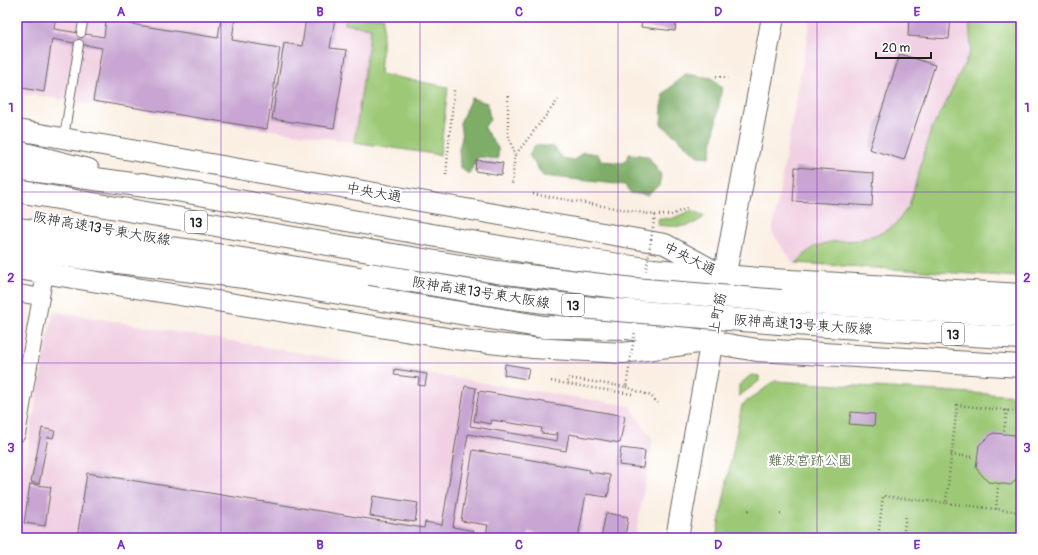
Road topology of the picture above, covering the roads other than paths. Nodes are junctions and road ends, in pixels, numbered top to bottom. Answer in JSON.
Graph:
{"nodes":[{"id":1,"x":84,"y":17,"type":"edge"},
{"id":2,"x":773,"y":17,"type":"edge"},
{"id":3,"x":81,"y":33,"type":"dead end"},
{"id":4,"x":79,"y":44,"type":"dead end"},
{"id":5,"x":17,"y":130,"type":"edge"},
{"id":6,"x":64,"y":137,"type":"junction"},
{"id":7,"x":17,"y":152,"type":"edge"},
{"id":8,"x":17,"y":168,"type":"edge"},
{"id":9,"x":160,"y":188,"type":"junction"},
{"id":10,"x":17,"y":191,"type":"edge"},
{"id":11,"x":17,"y":214,"type":"edge"},
{"id":12,"x":17,"y":229,"type":"edge"},
{"id":13,"x":17,"y":250,"type":"edge"},
{"id":14,"x":17,"y":269,"type":"edge"},
{"id":15,"x":45,"y":273,"type":"junction"},
{"id":16,"x":724,"y":276,"type":"junction"},
{"id":17,"x":17,"y":293,"type":"edge"},
{"id":18,"x":1021,"y":294,"type":"edge"},
{"id":19,"x":41,"y":297,"type":"junction"},
{"id":20,"x":460,"y":303,"type":"junction"},
{"id":21,"x":1021,"y":316,"type":"edge"},
{"id":22,"x":1021,"y":338,"type":"edge"},
{"id":23,"x":712,"y":342,"type":"junction"},
{"id":24,"x":1021,"y":366,"type":"edge"},
{"id":25,"x":17,"y":434,"type":"edge"},
{"id":26,"x":677,"y":538,"type":"edge"}],
"edges":[{"from":1,"to":3,"type":"lane"},
{"from":2,"to":16,"type":"main road","name":"上町筋"},
{"from":4,"to":6,"type":"lane"},
{"from":5,"to":6,"type":"street","name":"中央大通"},
{"from":6,"to":16,"type":"street","name":"中央大通"},
{"from":7,"to":9,"type":"main road","name":"中央大通"},
{"from":8,"to":9,"type":"main road"},
{"from":9,"to":16,"type":"main road","name":"中央大通"},
{"from":10,"to":21,"type":"main road","name":"阪神高速13号東大阪線","number":"13","bridge":true},
{"from":11,"to":22,"type":"main road","name":"阪神高速13号東大阪線","number":"13","bridge":true},
{"from":12,"to":20,"type":"main road"},
{"from":13,"to":20,"type":"main road"},
{"from":14,"to":15,"type":"street"},
{"from":15,"to":19,"type":"street"},
{"from":15,"to":23,"type":"street"},
{"from":16,"to":18,"type":"main road","name":"中央大通"},
{"from":16,"to":23,"type":"main road","name":"上町筋"},
{"from":17,"to":19,"type":"street"},
{"from":19,"to":25,"type":"street"},
{"from":20,"to":23,"type":"main road"},
{"from":23,"to":24,"type":"main road"},
{"from":23,"to":26,"type":"main road","name":"上町筋"}]}
